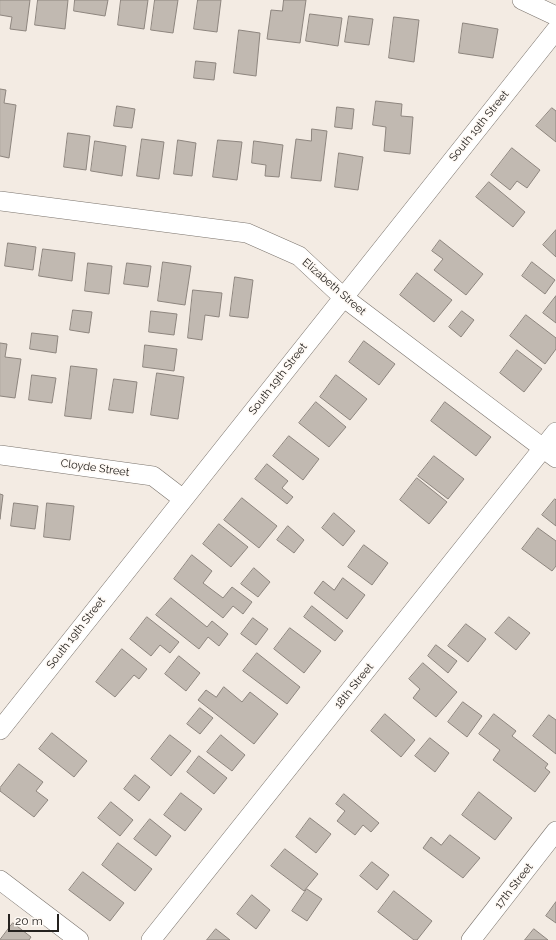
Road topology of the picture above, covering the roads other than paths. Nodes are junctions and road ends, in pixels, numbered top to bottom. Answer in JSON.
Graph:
{"nodes":[{"id":1,"x":522,"y":0,"type":"edge"},
{"id":2,"x":556,"y":16,"type":"edge"},
{"id":3,"x":556,"y":30,"type":"edge"},
{"id":4,"x":0,"y":201,"type":"edge"},
{"id":5,"x":343,"y":297,"type":"junction"},
{"id":6,"x":556,"y":432,"type":"edge"},
{"id":7,"x":550,"y":453,"type":"edge"},
{"id":8,"x":0,"y":455,"type":"edge"},
{"id":9,"x":183,"y":499,"type":"junction"},
{"id":10,"x":1,"y":725,"type":"edge"},
{"id":11,"x":556,"y":831,"type":"edge"},
{"id":12,"x":0,"y":880,"type":"edge"},
{"id":13,"x":78,"y":940,"type":"edge"},
{"id":14,"x":151,"y":940,"type":"edge"},
{"id":15,"x":471,"y":940,"type":"edge"}],
"edges":[{"from":1,"to":2,"type":"street"},
{"from":3,"to":5,"type":"street","name":"South 19th Street"},
{"from":4,"to":5,"type":"street","name":"Elizabeth Street"},
{"from":5,"to":7,"type":"street","name":"Elizabeth Street"},
{"from":5,"to":9,"type":"street","name":"South 19th Street"},
{"from":6,"to":7,"type":"street","name":"18th Street"},
{"from":7,"to":14,"type":"street","name":"18th Street"},
{"from":8,"to":9,"type":"street","name":"Cloyde Street"},
{"from":9,"to":10,"type":"street","name":"South 19th Street"},
{"from":11,"to":15,"type":"street","name":"17th Street"},
{"from":12,"to":13,"type":"street"}]}
